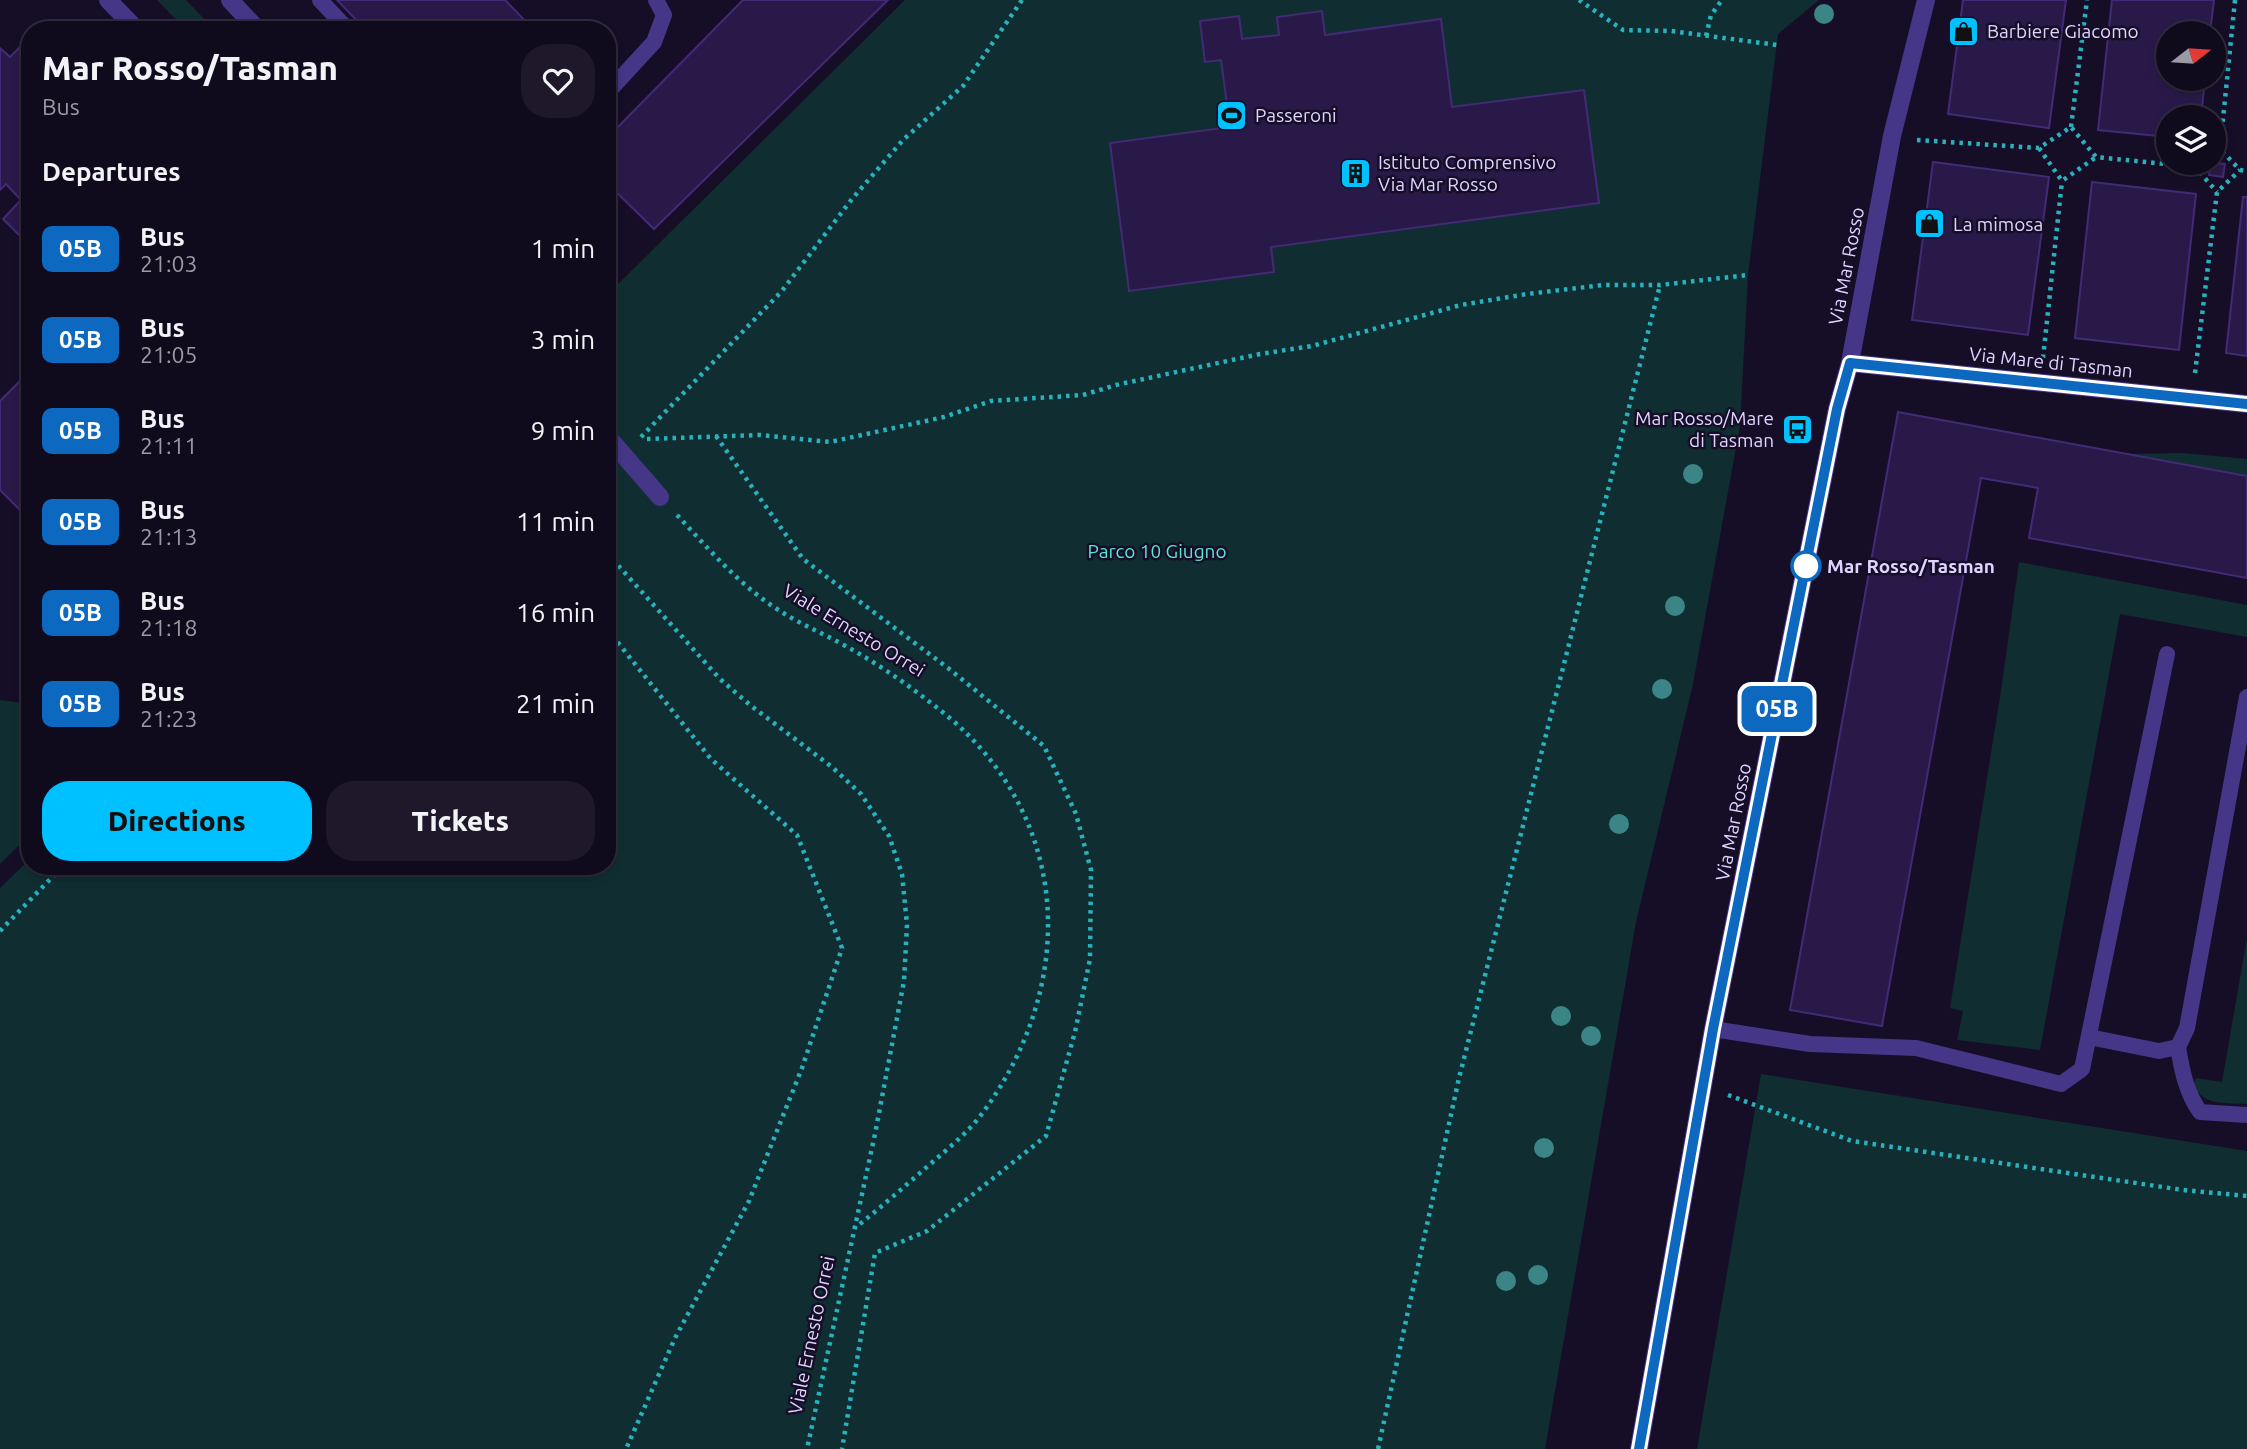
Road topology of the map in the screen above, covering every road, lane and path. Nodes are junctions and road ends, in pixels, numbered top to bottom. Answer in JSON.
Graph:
{"nodes":[{"id":1,"x":108,"y":0,"type":"edge"},
{"id":2,"x":230,"y":0,"type":"edge"},
{"id":3,"x":320,"y":0,"type":"edge"},
{"id":4,"x":656,"y":0,"type":"edge"},
{"id":5,"x":1022,"y":0,"type":"edge"},
{"id":6,"x":1579,"y":0,"type":"edge"},
{"id":7,"x":1723,"y":0,"type":"edge"},
{"id":8,"x":1926,"y":0,"type":"edge"},
{"id":9,"x":2087,"y":0,"type":"edge"},
{"id":10,"x":2235,"y":0,"type":"edge"},
{"id":11,"x":128,"y":21,"type":"edge"},
{"id":12,"x":250,"y":21,"type":"edge"},
{"id":13,"x":340,"y":21,"type":"edge"},
{"id":14,"x":1706,"y":36,"type":"junction"},
{"id":15,"x":1777,"y":45,"type":"dead end"},
{"id":16,"x":616,"y":83,"type":"edge"},
{"id":17,"x":2224,"y":105,"type":"edge"},
{"id":18,"x":2071,"y":127,"type":"junction"},
{"id":19,"x":1892,"y":136,"type":"junction"},
{"id":20,"x":2039,"y":148,"type":"junction"},
{"id":21,"x":2226,"y":155,"type":"edge"},
{"id":22,"x":2096,"y":157,"type":"junction"},
{"id":23,"x":2156,"y":163,"type":"edge"},
{"id":24,"x":2240,"y":170,"type":"junction"},
{"id":25,"x":2247,"y":171,"type":"edge"},
{"id":26,"x":2202,"y":175,"type":"edge"},
{"id":27,"x":2062,"y":181,"type":"junction"},
{"id":28,"x":2217,"y":192,"type":"junction"},
{"id":29,"x":1748,"y":275,"type":"dead end"},
{"id":30,"x":1660,"y":285,"type":"junction"},
{"id":31,"x":1850,"y":363,"type":"junction"},
{"id":32,"x":2040,"y":382,"type":"junction"},
{"id":33,"x":2192,"y":398,"type":"junction"},
{"id":34,"x":2247,"y":404,"type":"edge"},
{"id":35,"x":716,"y":436,"type":"junction"},
{"id":36,"x":616,"y":446,"type":"edge"},
{"id":37,"x":660,"y":497,"type":"joint"},
{"id":38,"x":616,"y":563,"type":"edge"},
{"id":39,"x":616,"y":640,"type":"edge"},
{"id":40,"x":2167,"y":654,"type":"dead end"},
{"id":41,"x":2247,"y":696,"type":"edge"},
{"id":42,"x":54,"y":875,"type":"edge"},
{"id":43,"x":0,"y":930,"type":"edge"},
{"id":44,"x":1713,"y":1029,"type":"junction"},
{"id":45,"x":2089,"y":1037,"type":"junction"},
{"id":46,"x":2178,"y":1047,"type":"junction"},
{"id":47,"x":1756,"y":1106,"type":"dead end"},
{"id":48,"x":2247,"y":1115,"type":"edge"},
{"id":49,"x":2247,"y":1196,"type":"edge"},
{"id":50,"x":855,"y":1229,"type":"junction"},
{"id":51,"x":626,"y":1449,"type":"edge"},
{"id":52,"x":807,"y":1449,"type":"edge"},
{"id":53,"x":842,"y":1449,"type":"edge"},
{"id":54,"x":1378,"y":1449,"type":"edge"},
{"id":55,"x":1639,"y":1449,"type":"edge"}],
"edges":[{"from":1,"to":11,"type":"street"},
{"from":2,"to":12,"type":"street"},
{"from":3,"to":13,"type":"lane"},
{"from":4,"to":16,"type":"lane"},
{"from":5,"to":35,"type":"path"},
{"from":6,"to":14,"type":"path"},
{"from":7,"to":14,"type":"path"},
{"from":8,"to":19,"type":"street","name":"Via Mar Rosso"},
{"from":9,"to":18,"type":"path"},
{"from":10,"to":17,"type":"path"},
{"from":14,"to":15,"type":"path"},
{"from":18,"to":20,"type":"path"},
{"from":18,"to":22,"type":"path"},
{"from":19,"to":20,"type":"path"},
{"from":19,"to":31,"type":"street","name":"Via Mar Rosso"},
{"from":20,"to":27,"type":"path"},
{"from":21,"to":24,"type":"path"},
{"from":22,"to":23,"type":"path"},
{"from":22,"to":27,"type":"path"},
{"from":24,"to":25,"type":"path"},
{"from":24,"to":28,"type":"path"},
{"from":26,"to":28,"type":"path"},
{"from":27,"to":32,"type":"path"},
{"from":28,"to":33,"type":"path"},
{"from":29,"to":30,"type":"path"},
{"from":30,"to":35,"type":"path"},
{"from":30,"to":54,"type":"path"},
{"from":31,"to":32,"type":"street","name":"Via Mare di Tasman"},
{"from":31,"to":44,"type":"street","name":"Via Mar Rosso"},
{"from":32,"to":33,"type":"street","name":"Via Mare di Tasman"},
{"from":33,"to":34,"type":"street","name":"Via Mare di Tasman"},
{"from":35,"to":53,"type":"path"},
{"from":36,"to":37,"type":"street"},
{"from":37,"to":50,"type":"path","name":"Viale Ernesto Orrei"},
{"from":38,"to":50,"type":"path","name":"Viale Ernesto Orrei"},
{"from":39,"to":51,"type":"path"},
{"from":40,"to":45,"type":"lane"},
{"from":41,"to":46,"type":"lane"},
{"from":42,"to":43,"type":"path"},
{"from":44,"to":45,"type":"lane"},
{"from":44,"to":55,"type":"street","name":"Via Mar Rosso"},
{"from":45,"to":46,"type":"lane"},
{"from":46,"to":48,"type":"lane"},
{"from":47,"to":49,"type":"path"},
{"from":50,"to":52,"type":"path","name":"Viale Ernesto Orrei"}]}
